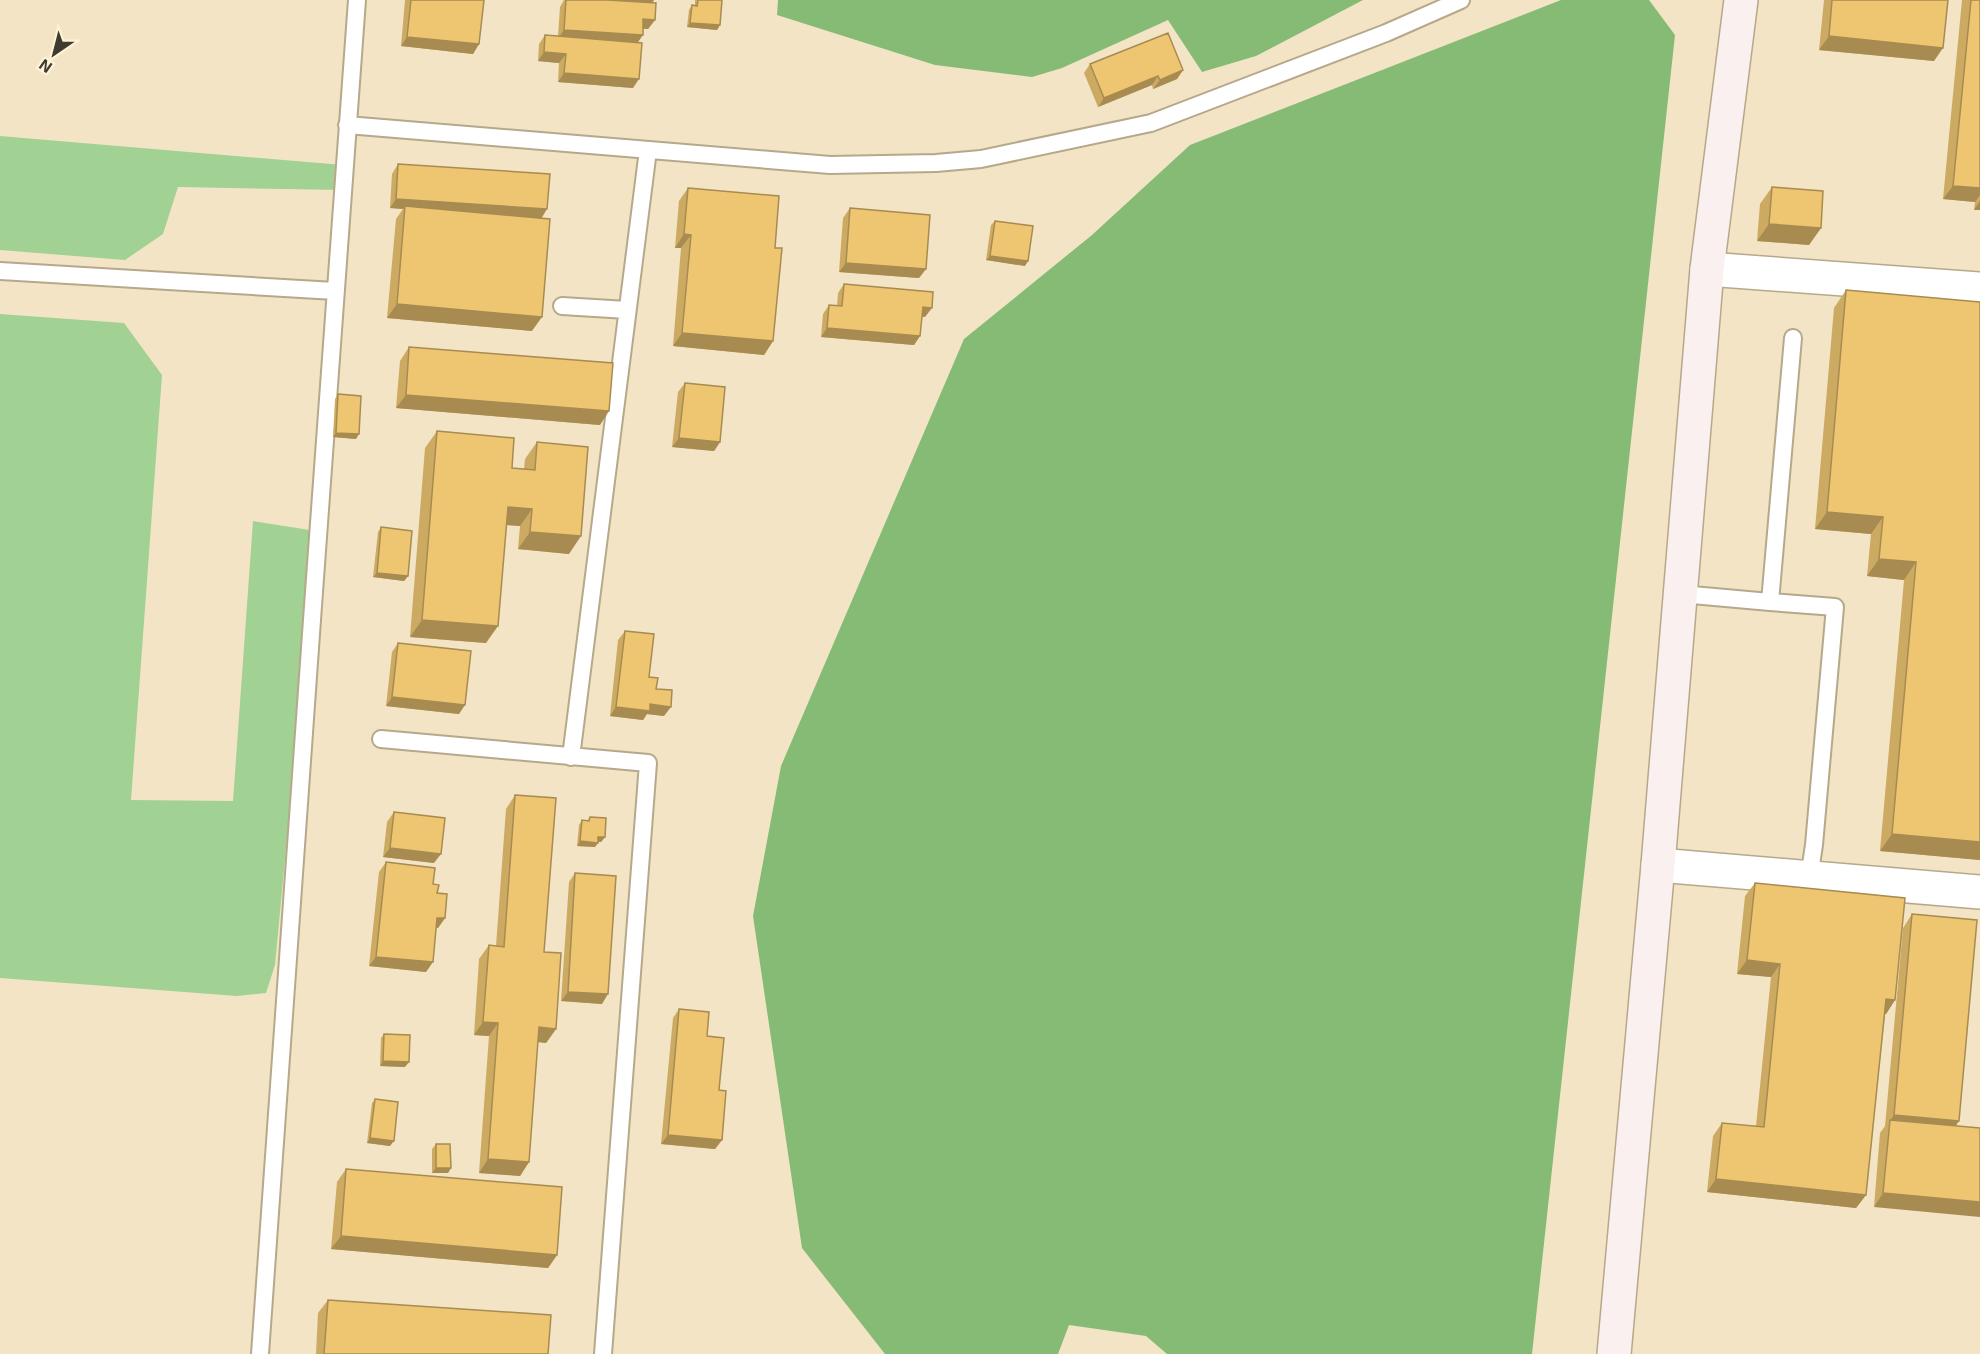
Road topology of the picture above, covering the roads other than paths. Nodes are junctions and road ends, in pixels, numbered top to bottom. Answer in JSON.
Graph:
{"nodes":[{"id":1,"x":357,"y":0,"type":"edge"},
{"id":2,"x":1461,"y":0,"type":"edge"},
{"id":3,"x":1741,"y":0,"type":"edge"},
{"id":4,"x":347,"y":124,"type":"junction"},
{"id":5,"x":648,"y":150,"type":"junction"},
{"id":6,"x":1707,"y":269,"type":"junction"},
{"id":7,"x":0,"y":271,"type":"edge"},
{"id":8,"x":1980,"y":289,"type":"edge"},
{"id":9,"x":335,"y":291,"type":"junction"},
{"id":10,"x":562,"y":306,"type":"dead end"},
{"id":11,"x":627,"y":310,"type":"junction"},
{"id":12,"x":1793,"y":338,"type":"dead end"},
{"id":13,"x":1681,"y":594,"type":"junction"},
{"id":14,"x":1770,"y":602,"type":"junction"},
{"id":15,"x":381,"y":739,"type":"dead end"},
{"id":16,"x":571,"y":757,"type":"junction"},
{"id":17,"x":1658,"y":865,"type":"junction"},
{"id":18,"x":1809,"y":878,"type":"junction"},
{"id":19,"x":1980,"y":892,"type":"edge"},
{"id":20,"x":260,"y":1354,"type":"edge"},
{"id":21,"x":603,"y":1354,"type":"edge"},
{"id":22,"x":1614,"y":1354,"type":"edge"}],
"edges":[{"from":1,"to":4,"type":"lane"},
{"from":2,"to":5,"type":"lane"},
{"from":3,"to":6,"type":"street"},
{"from":4,"to":5,"type":"lane"},
{"from":4,"to":9,"type":"lane"},
{"from":5,"to":11,"type":"lane"},
{"from":6,"to":8,"type":"street"},
{"from":6,"to":13,"type":"street"},
{"from":7,"to":9,"type":"lane"},
{"from":9,"to":20,"type":"lane"},
{"from":10,"to":11,"type":"lane"},
{"from":11,"to":16,"type":"lane"},
{"from":12,"to":14,"type":"lane"},
{"from":13,"to":14,"type":"lane"},
{"from":13,"to":17,"type":"street"},
{"from":14,"to":18,"type":"lane"},
{"from":15,"to":16,"type":"lane"},
{"from":16,"to":21,"type":"lane"},
{"from":17,"to":18,"type":"street"},
{"from":17,"to":22,"type":"street"},
{"from":18,"to":19,"type":"street"}]}
